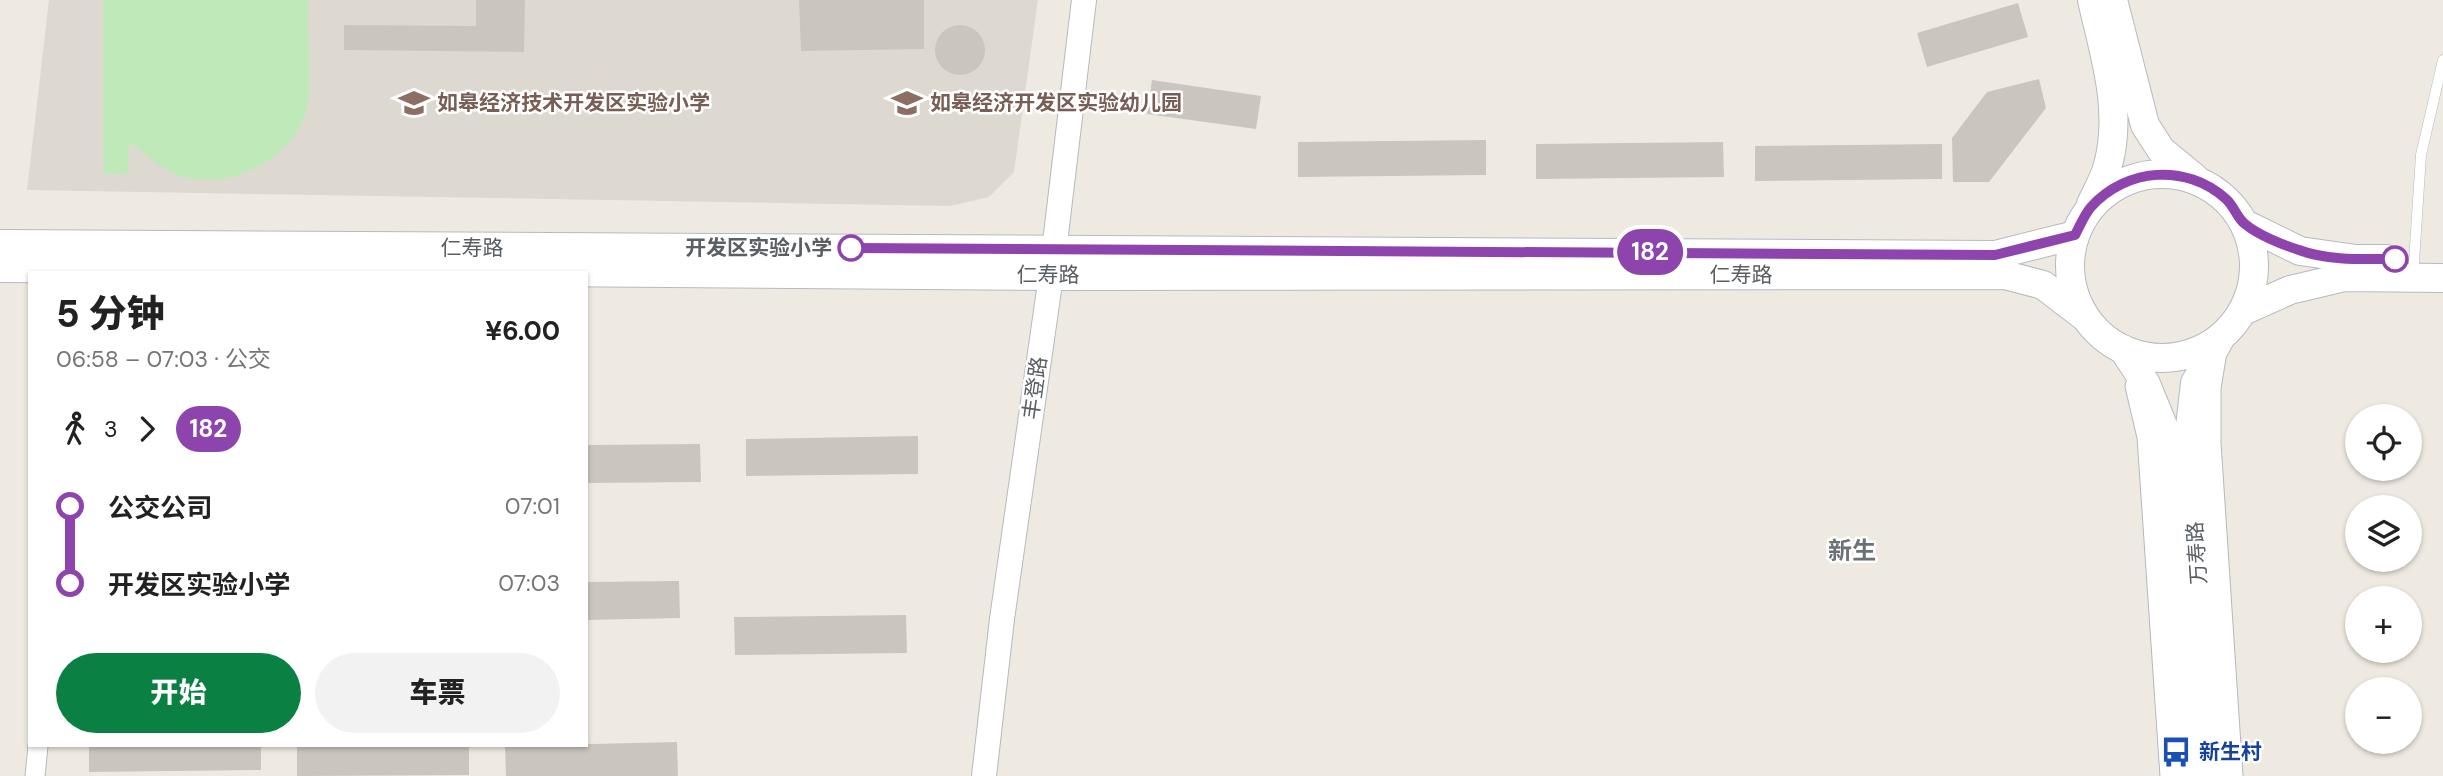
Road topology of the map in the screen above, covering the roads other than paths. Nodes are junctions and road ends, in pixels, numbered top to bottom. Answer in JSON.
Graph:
{"nodes":[{"id":1,"x":1084,"y":0,"type":"edge"},
{"id":2,"x":2092,"y":0,"type":"edge"},
{"id":3,"x":2113,"y":0,"type":"edge"},
{"id":4,"x":2443,"y":60,"type":"edge"},
{"id":5,"x":2200,"y":182,"type":"junction"},
{"id":6,"x":2090,"y":209,"type":"junction"},
{"id":7,"x":2245,"y":224,"type":"junction"},
{"id":8,"x":2075,"y":235,"type":"junction"},
{"id":9,"x":0,"y":244,"type":"edge"},
{"id":10,"x":1054,"y":247,"type":"junction"},
{"id":11,"x":2443,"y":259,"type":"edge"},
{"id":12,"x":0,"y":268,"type":"edge"},
{"id":13,"x":2414,"y":268,"type":"junction"},
{"id":14,"x":87,"y":270,"type":"edge"},
{"id":15,"x":248,"y":271,"type":"edge"},
{"id":16,"x":588,"y":273,"type":"edge"},
{"id":17,"x":1051,"y":276,"type":"junction"},
{"id":18,"x":2443,"y":278,"type":"edge"},
{"id":19,"x":2243,"y":312,"type":"junction"},
{"id":20,"x":2085,"y":317,"type":"junction"},
{"id":21,"x":2221,"y":337,"type":"junction"},
{"id":22,"x":2123,"y":349,"type":"junction"},
{"id":23,"x":38,"y":747,"type":"edge"},
{"id":24,"x":35,"y":776,"type":"edge"},
{"id":25,"x":984,"y":776,"type":"edge"},
{"id":26,"x":2170,"y":776,"type":"edge"},
{"id":27,"x":2190,"y":776,"type":"edge"},
{"id":28,"x":2212,"y":776,"type":"edge"},
{"id":29,"x":2233,"y":776,"type":"edge"}],
"edges":[{"from":1,"to":10,"type":"street","name":"丰登路"},
{"from":2,"to":6,"type":"main road"},
{"from":3,"to":5,"type":"main road"},
{"from":4,"to":13,"type":"lane"},
{"from":5,"to":6,"type":"main road"},
{"from":5,"to":7,"type":"main road"},
{"from":6,"to":8,"type":"main road"},
{"from":7,"to":13,"type":"main road"},
{"from":7,"to":19,"type":"main road"},
{"from":8,"to":10,"type":"main road","name":"仁寿路"},
{"from":8,"to":20,"type":"main road"},
{"from":9,"to":10,"type":"main road","name":"仁寿路"},
{"from":10,"to":17,"type":"street","name":"丰登路"},
{"from":11,"to":13,"type":"main road"},
{"from":12,"to":14,"type":"main road","name":"仁寿路"},
{"from":13,"to":18,"type":"main road"},
{"from":13,"to":19,"type":"main road"},
{"from":14,"to":15,"type":"main road","name":"仁寿路"},
{"from":16,"to":17,"type":"main road","name":"仁寿路"},
{"from":17,"to":20,"type":"main road","name":"仁寿路"},
{"from":17,"to":25,"type":"street","name":"丰登路"},
{"from":19,"to":21,"type":"main road"},
{"from":20,"to":22,"type":"main road"},
{"from":21,"to":22,"type":"main road"},
{"from":21,"to":28,"type":"main road","name":"万寿路"},
{"from":21,"to":29,"type":"street"},
{"from":22,"to":26,"type":"street"},
{"from":22,"to":27,"type":"main road","name":"万寿路"},
{"from":23,"to":24,"type":"street"}]}
